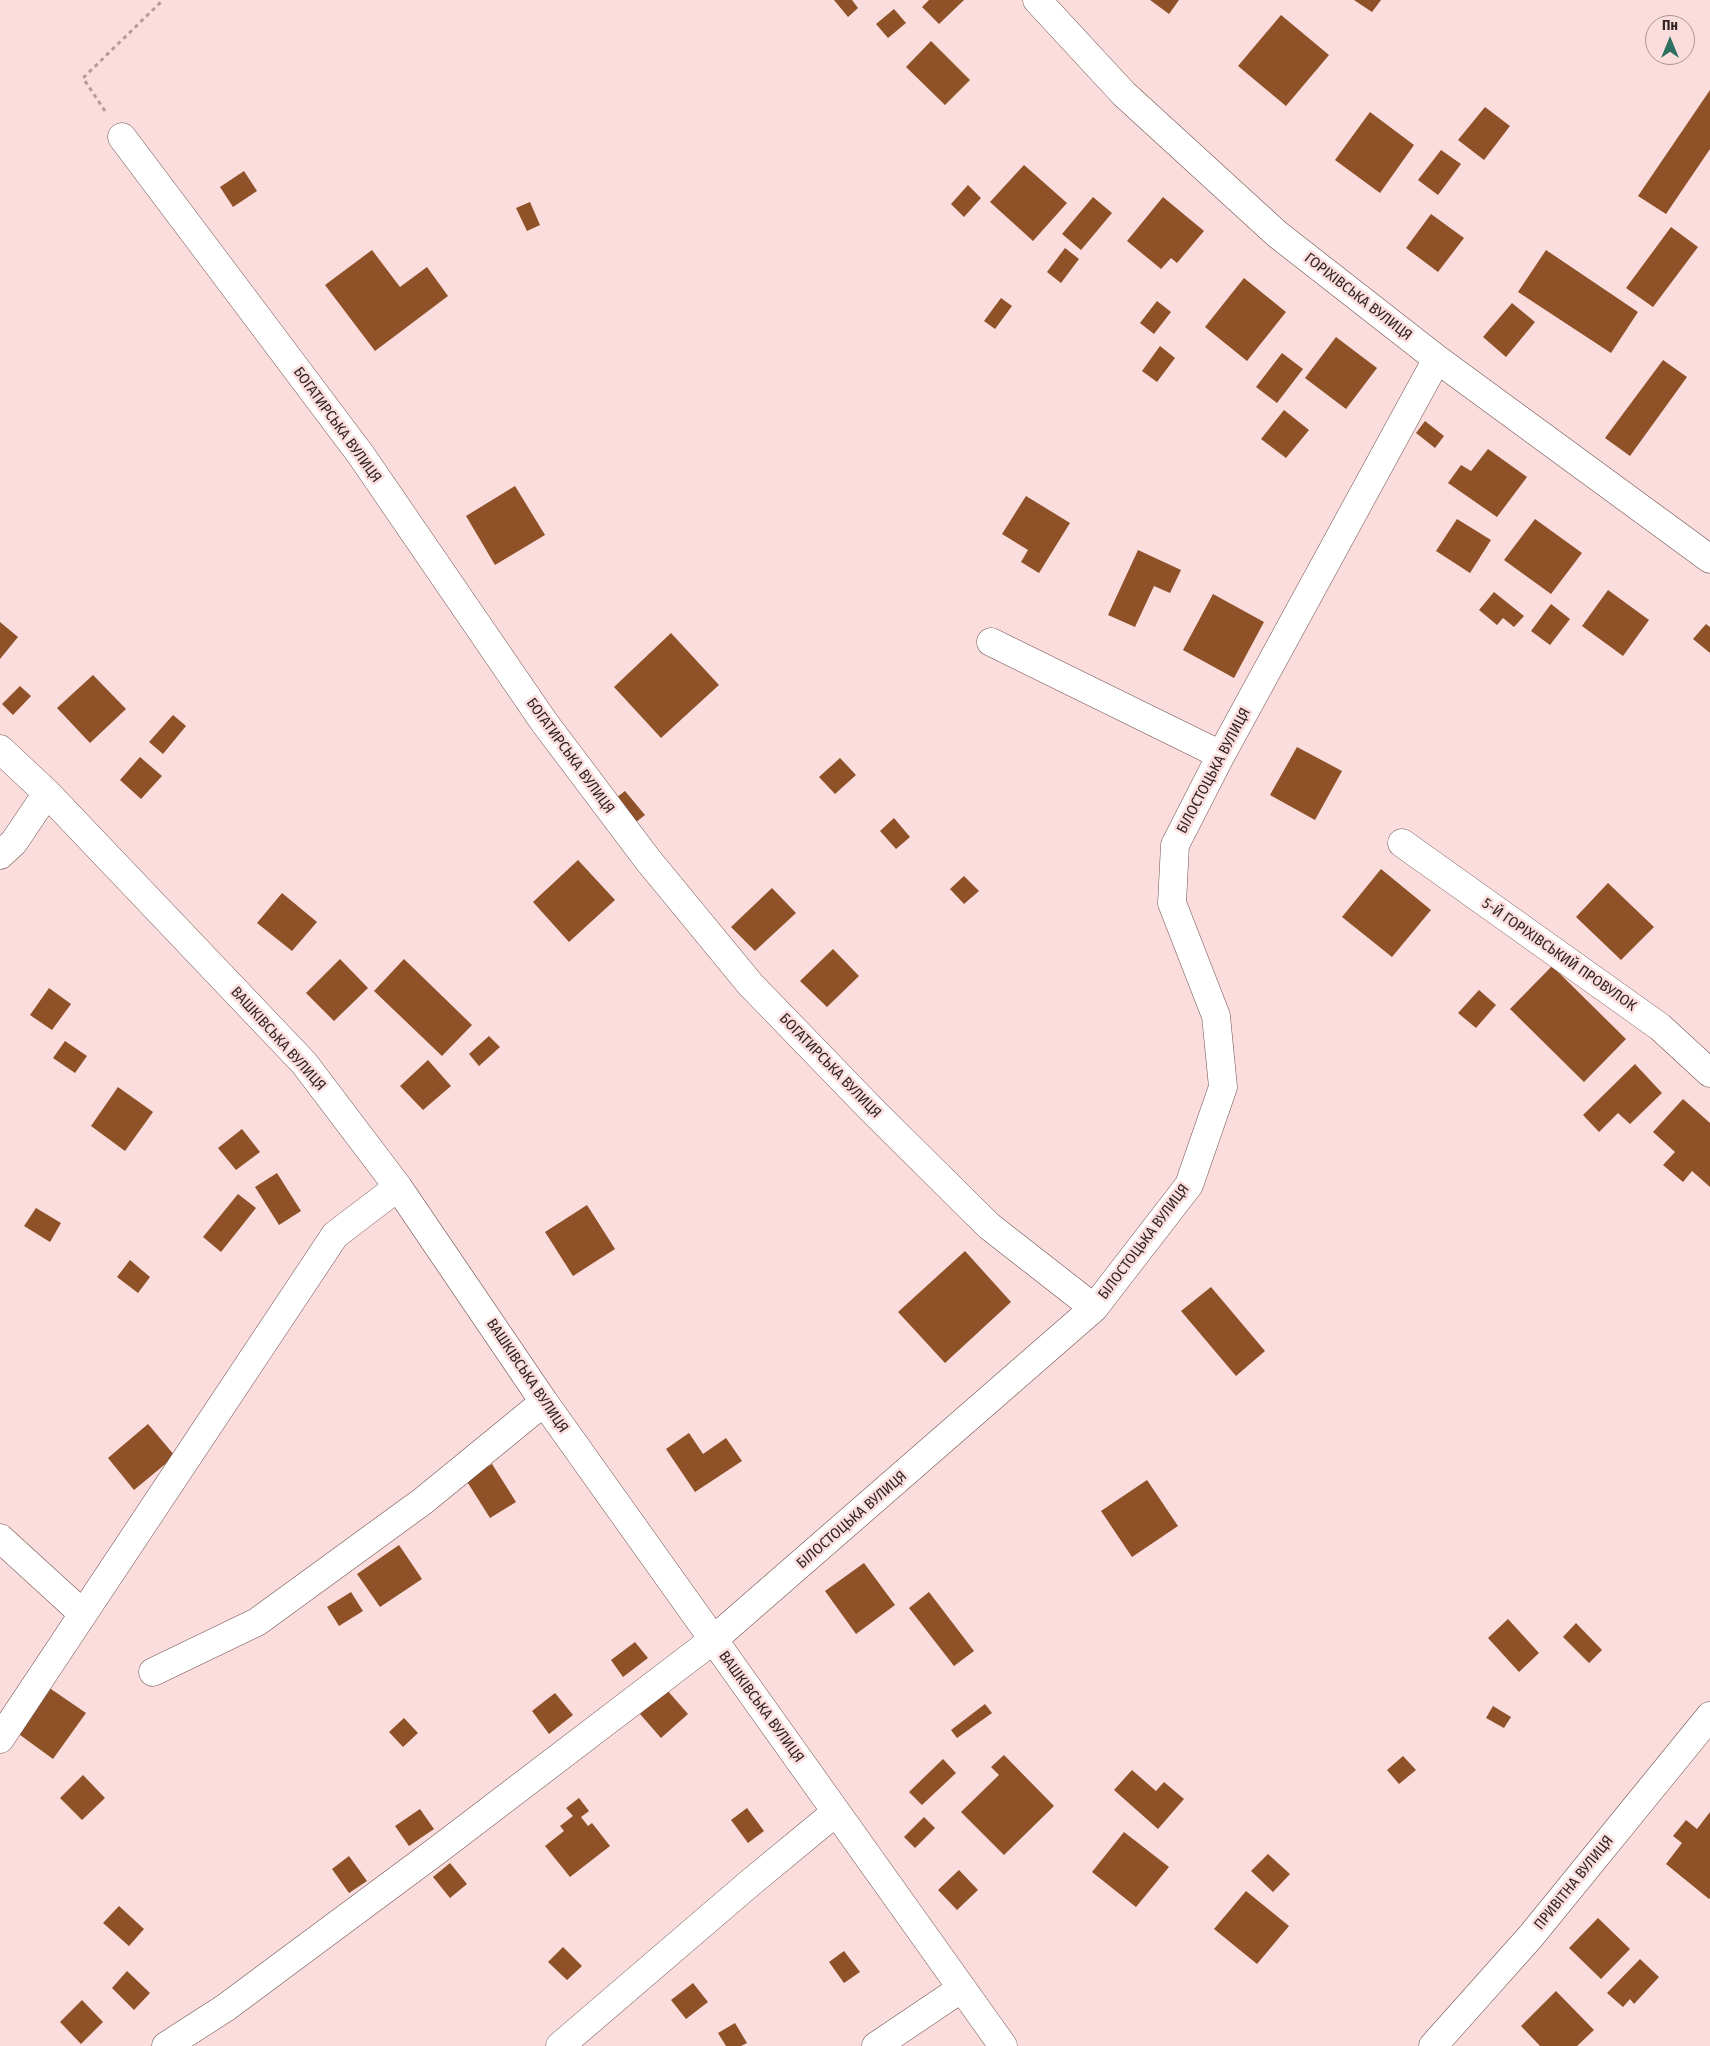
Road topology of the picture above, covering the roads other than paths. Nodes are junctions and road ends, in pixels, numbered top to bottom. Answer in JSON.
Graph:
{"nodes":[{"id":1,"x":1037,"y":0,"type":"edge"},
{"id":2,"x":122,"y":137,"type":"road end"},
{"id":3,"x":1437,"y":359,"type":"junction"},
{"id":4,"x":1710,"y":559,"type":"edge"},
{"id":5,"x":992,"y":642,"type":"dead end"},
{"id":6,"x":0,"y":749,"type":"edge"},
{"id":7,"x":1221,"y":755,"type":"junction"},
{"id":8,"x":47,"y":793,"type":"junction"},
{"id":9,"x":1402,"y":843,"type":"dead end"},
{"id":10,"x":0,"y":855,"type":"edge"},
{"id":11,"x":1710,"y":1073,"type":"edge"},
{"id":12,"x":398,"y":1187,"type":"junction"},
{"id":13,"x":1094,"y":1308,"type":"junction"},
{"id":14,"x":544,"y":1402,"type":"junction"},
{"id":15,"x":0,"y":1538,"type":"edge"},
{"id":16,"x":82,"y":1613,"type":"junction"},
{"id":17,"x":713,"y":1640,"type":"junction"},
{"id":18,"x":153,"y":1672,"type":"dead end"},
{"id":19,"x":1710,"y":1716,"type":"edge"},
{"id":20,"x":0,"y":1739,"type":"edge"},
{"id":21,"x":836,"y":1812,"type":"junction"},
{"id":22,"x":962,"y":1988,"type":"junction"},
{"id":23,"x":166,"y":2046,"type":"edge"},
{"id":24,"x":560,"y":2046,"type":"edge"},
{"id":25,"x":876,"y":2046,"type":"edge"},
{"id":26,"x":1003,"y":2046,"type":"edge"},
{"id":27,"x":1433,"y":2046,"type":"edge"}],
"edges":[{"from":1,"to":3,"type":"street","name":"ГОРІХІВСЬКА ВУЛИЦЯ"},
{"from":2,"to":13,"type":"street","name":"БОГАТИРСЬКА ВУЛИЦЯ"},
{"from":3,"to":4,"type":"street","name":"ГОРІХІВСЬКА ВУЛИЦЯ"},
{"from":3,"to":7,"type":"street","name":"БІЛОСТОЦЬКА ВУЛИЦЯ"},
{"from":5,"to":7,"type":"street"},
{"from":6,"to":8,"type":"street","name":"ВАШКІВСЬКА ВУЛИЦЯ"},
{"from":7,"to":13,"type":"street","name":"БІЛОСТОЦЬКА ВУЛИЦЯ"},
{"from":8,"to":10,"type":"street"},
{"from":8,"to":12,"type":"street","name":"ВАШКІВСЬКА ВУЛИЦЯ"},
{"from":9,"to":11,"type":"street","name":"5-Й ГОРІХІВСЬКИЙ ПРОВУЛОК"},
{"from":12,"to":14,"type":"street","name":"ВАШКІВСЬКА ВУЛИЦЯ"},
{"from":12,"to":16,"type":"street"},
{"from":13,"to":17,"type":"street","name":"БІЛОСТОЦЬКА ВУЛИЦЯ"},
{"from":14,"to":17,"type":"street","name":"ВАШКІВСЬКА ВУЛИЦЯ"},
{"from":14,"to":18,"type":"street"},
{"from":15,"to":16,"type":"street"},
{"from":16,"to":20,"type":"street"},
{"from":17,"to":21,"type":"street","name":"ВАШКІВСЬКА ВУЛИЦЯ"},
{"from":17,"to":23,"type":"street","name":"БІЛОСТОЦЬКА ВУЛИЦЯ"},
{"from":19,"to":27,"type":"street","name":"ПРИВІТНА ВУЛИЦЯ"},
{"from":21,"to":22,"type":"street","name":"ВАШКІВСЬКА ВУЛИЦЯ"},
{"from":21,"to":24,"type":"street"},
{"from":22,"to":25,"type":"street"},
{"from":22,"to":26,"type":"street","name":"ВАШКІВСЬКА ВУЛИЦЯ"}]}
